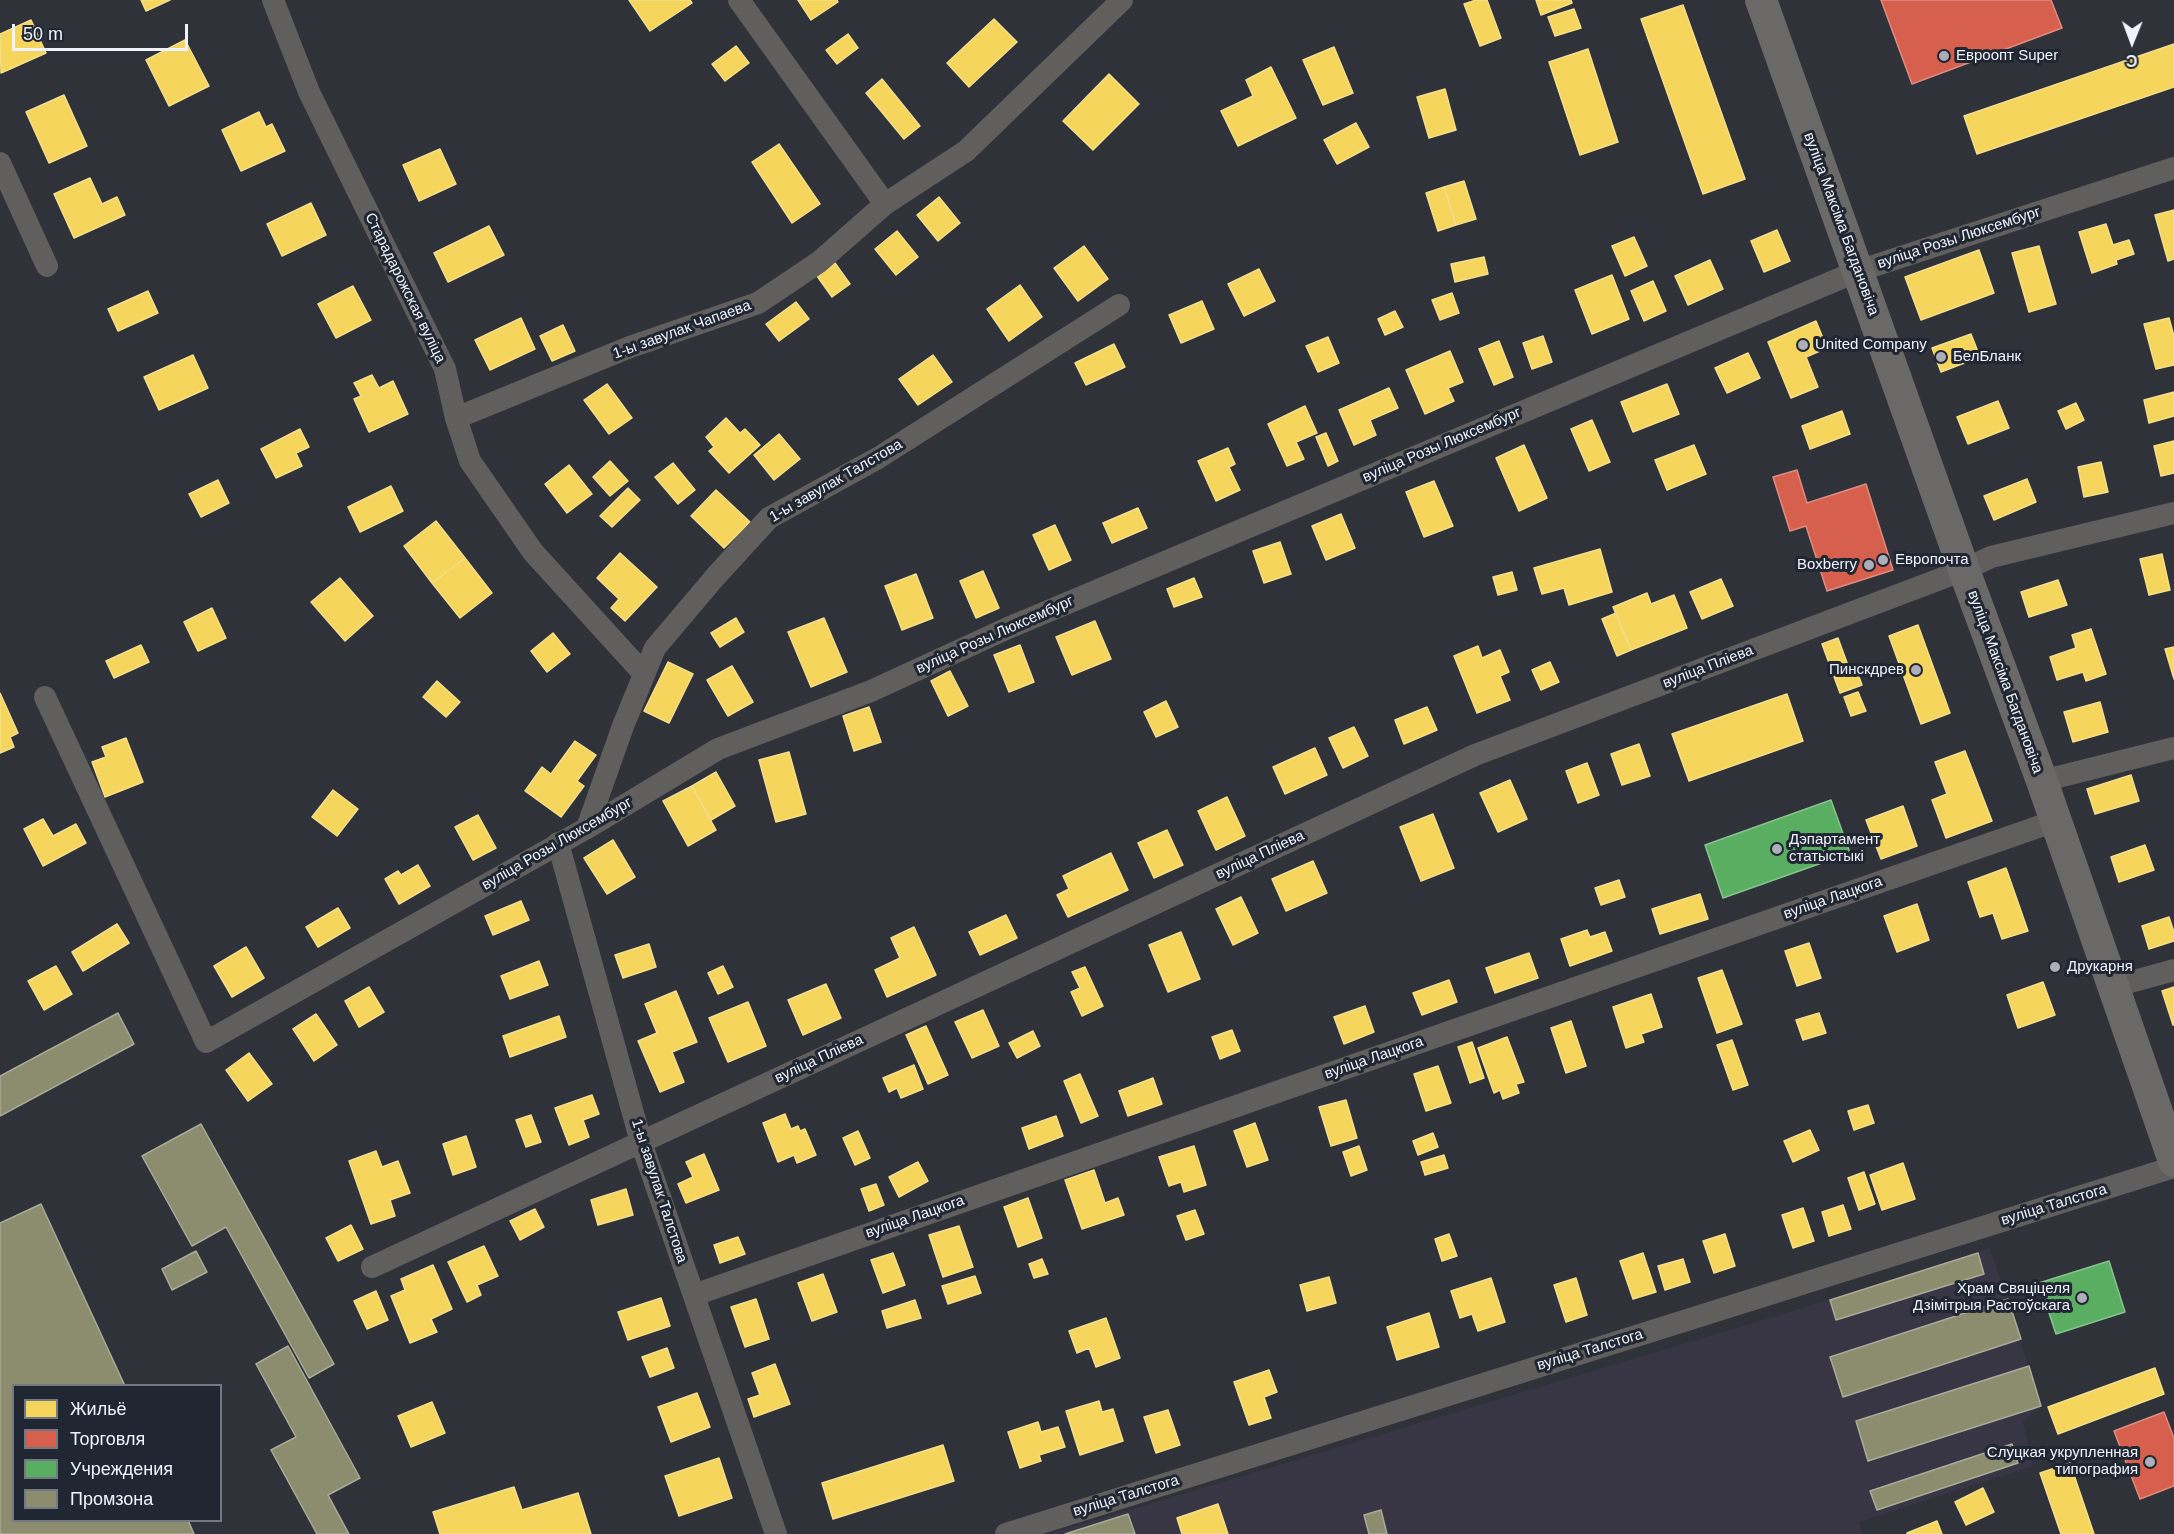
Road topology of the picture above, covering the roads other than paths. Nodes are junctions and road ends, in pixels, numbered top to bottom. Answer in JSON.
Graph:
{"nodes":[{"id":1,"x":273,"y":0,"type":"edge"},
{"id":2,"x":739,"y":0,"type":"edge"},
{"id":3,"x":1122,"y":0,"type":"edge"},
{"id":4,"x":1761,"y":0,"type":"edge"},
{"id":5,"x":0,"y":163,"type":"edge"},
{"id":6,"x":2174,"y":168,"type":"edge"},
{"id":7,"x":885,"y":204,"type":"junction"},
{"id":8,"x":47,"y":266,"type":"dead end"},
{"id":9,"x":1858,"y":271,"type":"junction"},
{"id":10,"x":1119,"y":305,"type":"dead end"},
{"id":11,"x":456,"y":418,"type":"junction"},
{"id":12,"x":2174,"y":513,"type":"edge"},
{"id":13,"x":1964,"y":570,"type":"junction"},
{"id":14,"x":644,"y":674,"type":"junction"},
{"id":15,"x":45,"y":697,"type":"dead end"},
{"id":16,"x":2174,"y":748,"type":"edge"},
{"id":17,"x":2042,"y":780,"type":"junction"},
{"id":18,"x":2055,"y":821,"type":"junction"},
{"id":19,"x":587,"y":828,"type":"junction"},
{"id":20,"x":558,"y":843,"type":"junction"},
{"id":21,"x":2174,"y":970,"type":"edge"},
{"id":22,"x":2112,"y":987,"type":"junction"},
{"id":23,"x":641,"y":1142,"type":"junction"},
{"id":24,"x":2174,"y":1161,"type":"edge"},
{"id":25,"x":2174,"y":1167,"type":"edge"},
{"id":26,"x":372,"y":1267,"type":"dead end"},
{"id":27,"x":694,"y":1295,"type":"junction"},
{"id":28,"x":776,"y":1534,"type":"edge"},
{"id":29,"x":1006,"y":1534,"type":"edge"}],
"edges":[{"from":1,"to":11,"type":"street","name":"Старадарожская вуліца"},
{"from":2,"to":7,"type":"street"},
{"from":3,"to":7,"type":"street","name":"1-ы завулак Чапаева"},
{"from":4,"to":9,"type":"main road","name":"вуліца Максіма Багдановіча"},
{"from":5,"to":8,"type":"street"},
{"from":6,"to":9,"type":"street","name":"вуліца Розы Люксембург"},
{"from":7,"to":11,"type":"street","name":"1-ы завулак Чапаева"},
{"from":9,"to":13,"type":"main road","name":"вуліца Максіма Багдановіча"},
{"from":9,"to":19,"type":"street","name":"вуліца Розы Люксембург"},
{"from":10,"to":14,"type":"street","name":"1-ы завулак Талстова"},
{"from":11,"to":14,"type":"street","name":"Старадарожская вуліца"},
{"from":12,"to":13,"type":"street","name":"вуліца Пліева"},
{"from":13,"to":17,"type":"main road","name":"вуліца Максіма Багдановіча"},
{"from":13,"to":23,"type":"street","name":"вуліца Пліева"},
{"from":14,"to":19,"type":"street","name":"1-ы завулак Талстова"},
{"from":15,"to":20,"type":"street","name":"вуліца Розы Люксембург"},
{"from":16,"to":17,"type":"street"},
{"from":17,"to":18,"type":"main road","name":"вуліца Максіма Багдановіча"},
{"from":18,"to":22,"type":"main road","name":"вуліца Максіма Багдановіча"},
{"from":18,"to":27,"type":"street","name":"вуліца Лацкога"},
{"from":19,"to":20,"type":"street","name":"вуліца Розы Люксембург"},
{"from":20,"to":23,"type":"street","name":"1-ы завулак Талстова"},
{"from":21,"to":22,"type":"street"},
{"from":22,"to":24,"type":"main road","name":"вуліца Максіма Багдановіча"},
{"from":23,"to":26,"type":"street","name":"вуліца Пліева"},
{"from":23,"to":27,"type":"street","name":"1-ы завулак Талстова"},
{"from":25,"to":29,"type":"street","name":"вуліца Талстога"},
{"from":27,"to":28,"type":"street","name":"1-ы завулак Талстова"}]}
